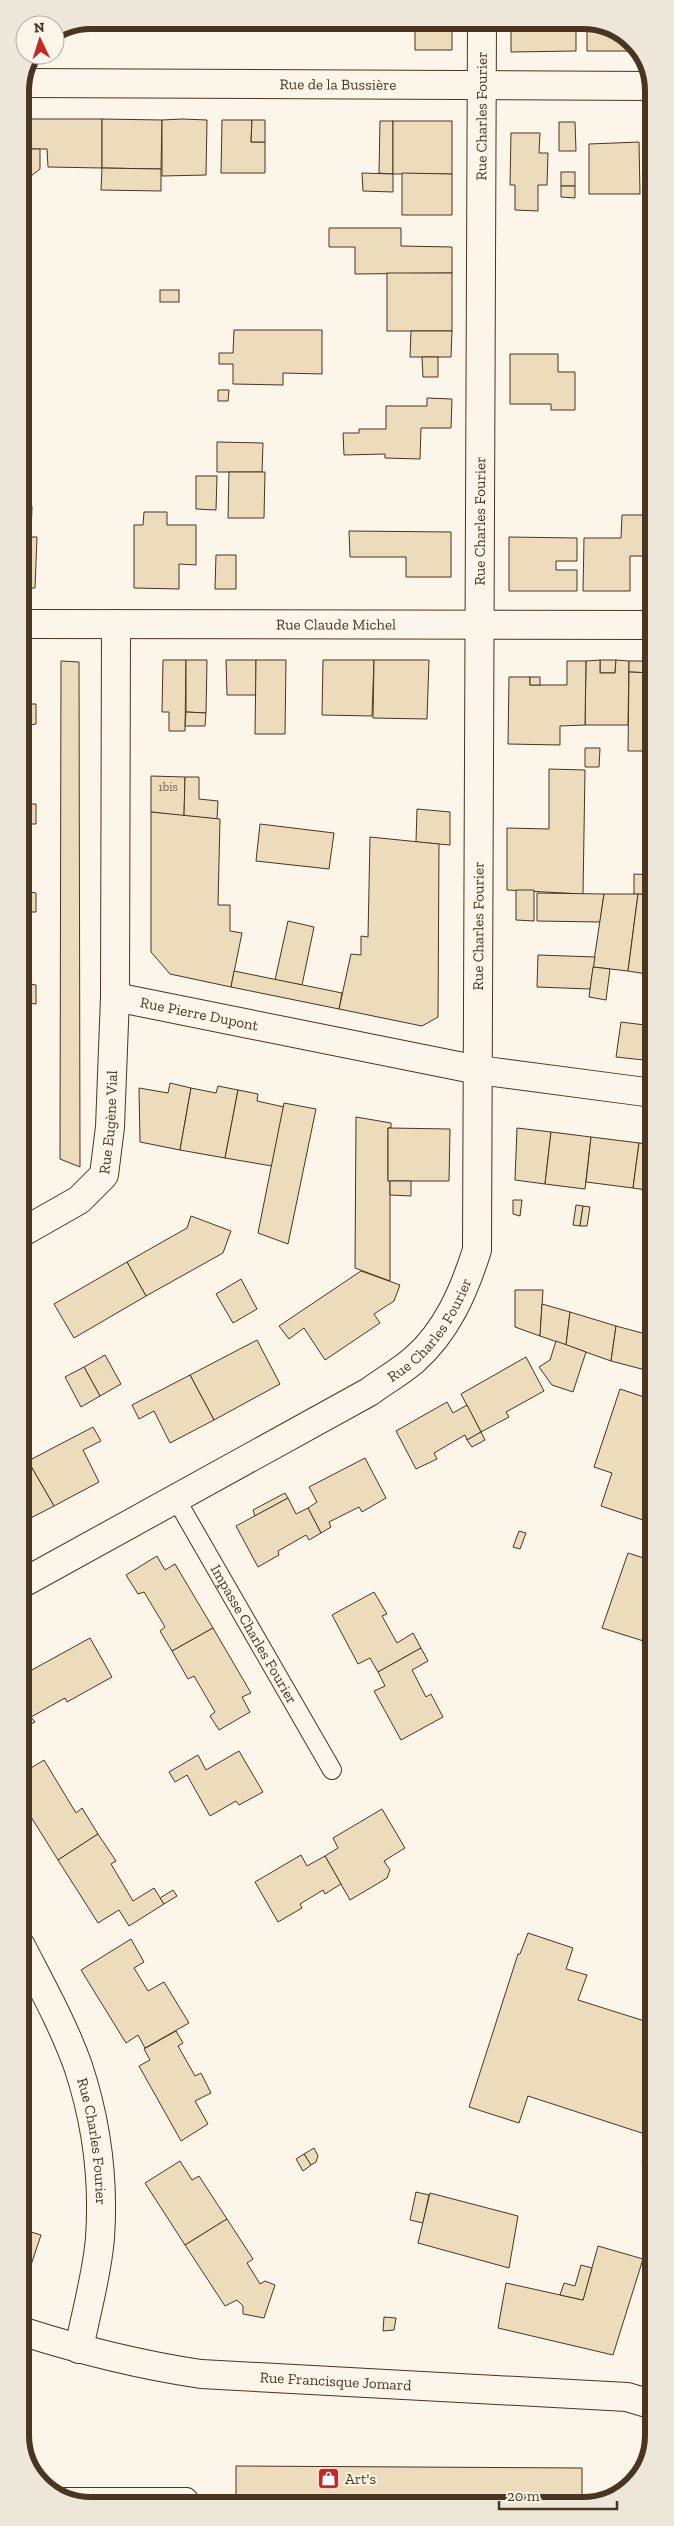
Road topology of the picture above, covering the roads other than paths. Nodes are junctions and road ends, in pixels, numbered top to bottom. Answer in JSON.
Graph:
{"nodes":[{"id":1,"x":482,"y":29,"type":"edge"},
{"id":2,"x":30,"y":83,"type":"edge"},
{"id":3,"x":482,"y":84,"type":"junction"},
{"id":4,"x":645,"y":86,"type":"edge"},
{"id":5,"x":29,"y":624,"type":"edge"},
{"id":6,"x":116,"y":624,"type":"junction"},
{"id":7,"x":481,"y":624,"type":"junction"},
{"id":8,"x":645,"y":625,"type":"edge"},
{"id":9,"x":115,"y":997,"type":"junction"},
{"id":10,"x":478,"y":1070,"type":"junction"},
{"id":11,"x":645,"y":1092,"type":"edge"},
{"id":12,"x":29,"y":1228,"type":"edge"},
{"id":13,"x":176,"y":1499,"type":"junction"},
{"id":14,"x":29,"y":1580,"type":"edge"},
{"id":15,"x":332,"y":1770,"type":"dead end"},
{"id":16,"x":29,"y":1963,"type":"edge"},
{"id":17,"x":29,"y":2333,"type":"edge"},
{"id":18,"x":79,"y":2349,"type":"junction"},
{"id":19,"x":645,"y":2402,"type":"edge"},
{"id":20,"x":86,"y":2497,"type":"edge"},
{"id":21,"x":187,"y":2497,"type":"edge"}],
"edges":[{"from":1,"to":3,"type":"street","name":"Rue Charles Fourier"},
{"from":2,"to":3,"type":"street","name":"Rue de la Bussière"},
{"from":3,"to":4,"type":"street","name":"Rue de la Bussière"},
{"from":3,"to":7,"type":"street","name":"Rue Charles Fourier"},
{"from":5,"to":6,"type":"street","name":"Rue Claude Michel"},
{"from":6,"to":7,"type":"street","name":"Rue Claude Michel"},
{"from":6,"to":9,"type":"street"},
{"from":7,"to":8,"type":"street","name":"Rue Claude Michel"},
{"from":7,"to":10,"type":"street","name":"Rue Charles Fourier"},
{"from":9,"to":10,"type":"street","name":"Rue Pierre Dupont"},
{"from":9,"to":12,"type":"street","name":"Rue Eugène Vial"},
{"from":10,"to":11,"type":"street","name":"Rue Pierre Dupont"},
{"from":10,"to":13,"type":"street","name":"Rue Charles Fourier"},
{"from":13,"to":14,"type":"street","name":"Rue Charles Fourier"},
{"from":13,"to":15,"type":"lane","name":"Impasse Charles Fourier"},
{"from":16,"to":18,"type":"street","name":"Rue Charles Fourier"},
{"from":17,"to":18,"type":"street","name":"Rue Francisque Jomard"},
{"from":18,"to":19,"type":"street","name":"Rue Francisque Jomard"},
{"from":20,"to":21,"type":"lane"}]}
